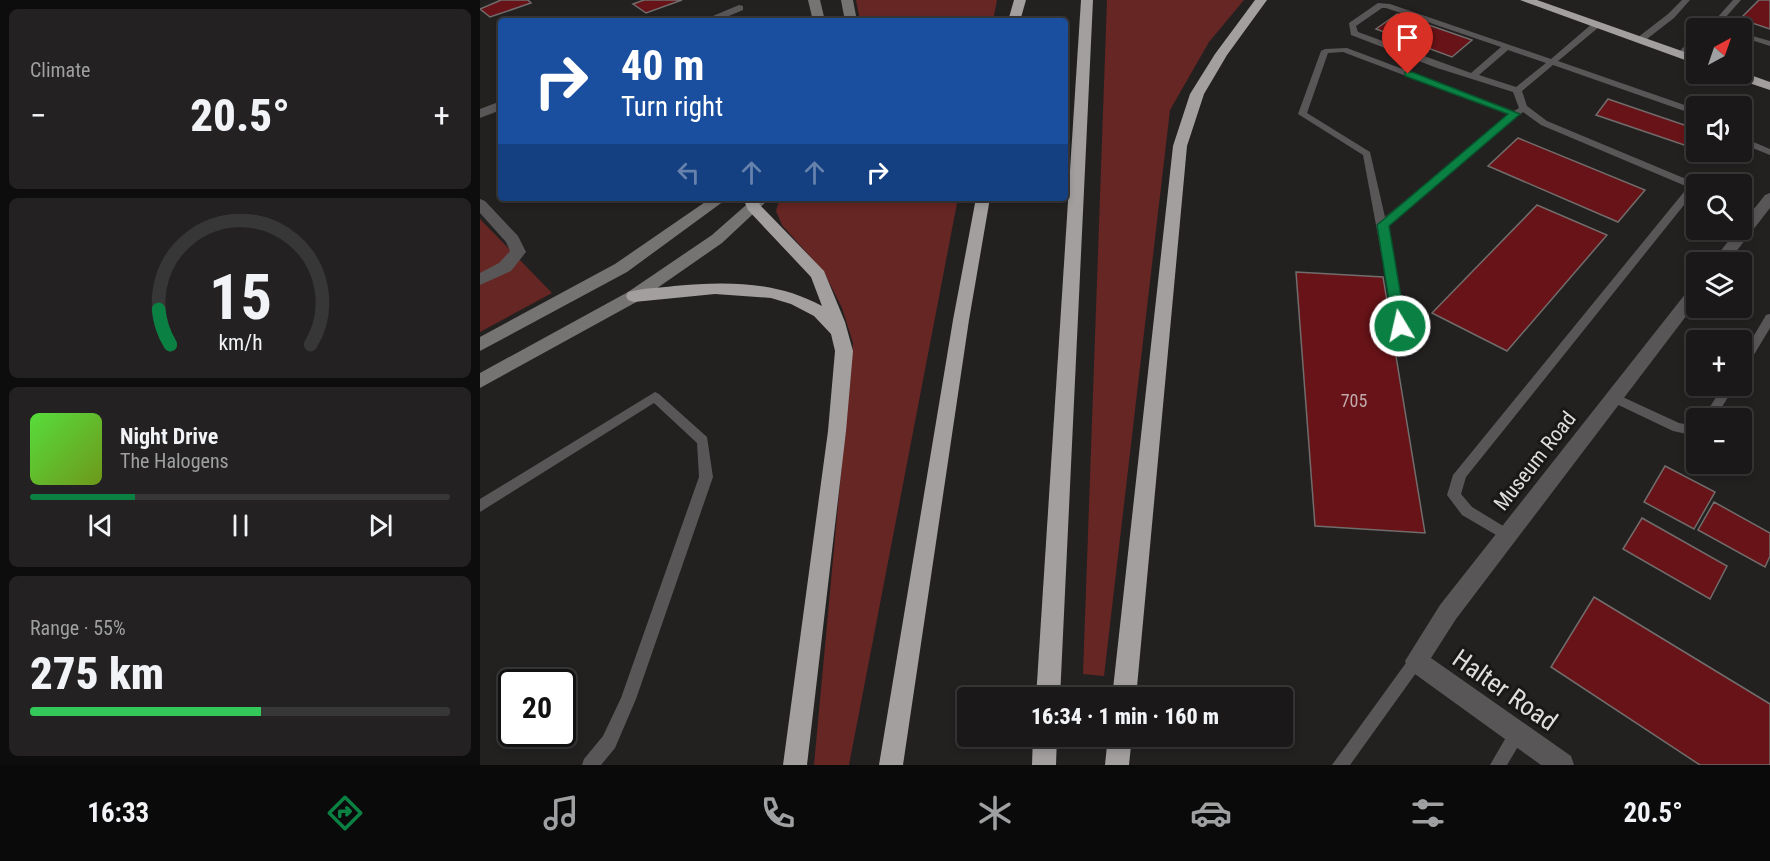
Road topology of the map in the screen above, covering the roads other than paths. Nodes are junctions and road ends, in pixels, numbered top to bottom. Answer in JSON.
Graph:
{"nodes":[{"id":1,"x":813,"y":0,"type":"edge"},
{"id":2,"x":847,"y":0,"type":"edge"},
{"id":3,"x":1020,"y":0,"type":"edge"},
{"id":4,"x":1087,"y":0,"type":"edge"},
{"id":5,"x":1526,"y":0,"type":"edge"},
{"id":6,"x":1686,"y":0,"type":"edge"},
{"id":7,"x":1737,"y":0,"type":"edge"},
{"id":8,"x":1259,"y":4,"type":"edge"},
{"id":9,"x":739,"y":8,"type":"dead end"},
{"id":10,"x":714,"y":18,"type":"edge"},
{"id":11,"x":818,"y":18,"type":"edge"},
{"id":12,"x":850,"y":18,"type":"edge"},
{"id":13,"x":1015,"y":18,"type":"edge"},
{"id":14,"x":1721,"y":18,"type":"edge"},
{"id":15,"x":1596,"y":25,"type":"junction"},
{"id":16,"x":1752,"y":38,"type":"edge"},
{"id":17,"x":1640,"y":40,"type":"junction"},
{"id":18,"x":1770,"y":44,"type":"edge"},
{"id":19,"x":1507,"y":46,"type":"junction"},
{"id":20,"x":1686,"y":50,"type":"edge"},
{"id":21,"x":1681,"y":55,"type":"junction"},
{"id":22,"x":1686,"y":57,"type":"edge"},
{"id":23,"x":1552,"y":62,"type":"junction"},
{"id":24,"x":1473,"y":76,"type":"junction"},
{"id":25,"x":1752,"y":80,"type":"edge"},
{"id":26,"x":1770,"y":86,"type":"edge"},
{"id":27,"x":1517,"y":90,"type":"junction"},
{"id":28,"x":498,"y":106,"type":"edge"},
{"id":29,"x":1686,"y":109,"type":"edge"},
{"id":30,"x":1519,"y":110,"type":"junction"},
{"id":31,"x":480,"y":114,"type":"edge"},
{"id":32,"x":1752,"y":145,"type":"edge"},
{"id":33,"x":1770,"y":152,"type":"edge"},
{"id":34,"x":1686,"y":183,"type":"edge"},
{"id":35,"x":1686,"y":198,"type":"edge"},
{"id":36,"x":718,"y":201,"type":"edge"},
{"id":37,"x":755,"y":201,"type":"edge"},
{"id":38,"x":982,"y":201,"type":"edge"},
{"id":39,"x":480,"y":204,"type":"edge"},
{"id":40,"x":1766,"y":204,"type":"edge"},
{"id":41,"x":1383,"y":225,"type":"junction"},
{"id":42,"x":1728,"y":252,"type":"edge"},
{"id":43,"x":480,"y":280,"type":"edge"},
{"id":44,"x":634,"y":296,"type":"junction"},
{"id":45,"x":1686,"y":305,"type":"edge"},
{"id":46,"x":1770,"y":318,"type":"edge"},
{"id":47,"x":480,"y":345,"type":"edge"},
{"id":48,"x":1403,"y":346,"type":"dead end"},
{"id":49,"x":1752,"y":348,"type":"edge"},
{"id":50,"x":844,"y":351,"type":"junction"},
{"id":51,"x":480,"y":381,"type":"edge"},
{"id":52,"x":1614,"y":398,"type":"junction"},
{"id":53,"x":1686,"y":429,"type":"edge"},
{"id":54,"x":480,"y":506,"type":"edge"},
{"id":55,"x":1508,"y":536,"type":"junction"},
{"id":56,"x":1416,"y":661,"type":"junction"},
{"id":57,"x":1049,"y":687,"type":"edge"},
{"id":58,"x":1125,"y":687,"type":"edge"},
{"id":59,"x":1518,"y":734,"type":"junction"},
{"id":60,"x":1045,"y":747,"type":"edge"},
{"id":61,"x":1119,"y":747,"type":"edge"},
{"id":62,"x":590,"y":765,"type":"edge"},
{"id":63,"x":795,"y":765,"type":"edge"},
{"id":64,"x":891,"y":765,"type":"edge"},
{"id":65,"x":1044,"y":765,"type":"edge"},
{"id":66,"x":1117,"y":765,"type":"edge"},
{"id":67,"x":1340,"y":765,"type":"edge"},
{"id":68,"x":1498,"y":765,"type":"edge"},
{"id":69,"x":1562,"y":765,"type":"edge"}],
"edges":[{"from":1,"to":11,"type":"street"},
{"from":2,"to":12,"type":"street"},
{"from":3,"to":13,"type":"highway"},
{"from":4,"to":57,"type":"highway"},
{"from":5,"to":15,"type":"highway"},
{"from":6,"to":17,"type":"lane"},
{"from":7,"to":14,"type":"lane"},
{"from":8,"to":58,"type":"highway"},
{"from":9,"to":10,"type":"street"},
{"from":15,"to":17,"type":"highway"},
{"from":15,"to":23,"type":"lane"},
{"from":16,"to":18,"type":"lane"},
{"from":17,"to":21,"type":"highway"},
{"from":19,"to":23,"type":"lane"},
{"from":19,"to":24,"type":"lane"},
{"from":19,"to":24,"type":"lane"},
{"from":20,"to":21,"type":"lane"},
{"from":21,"to":22,"type":"highway"},
{"from":23,"to":27,"type":"lane"},
{"from":23,"to":29,"type":"lane"},
{"from":24,"to":27,"type":"lane"},
{"from":25,"to":26,"type":"highway"},
{"from":27,"to":30,"type":"lane"},
{"from":28,"to":31,"type":"street"},
{"from":30,"to":34,"type":"lane"},
{"from":30,"to":41,"type":"lane"},
{"from":30,"to":41,"type":"lane"},
{"from":32,"to":33,"type":"lane"},
{"from":35,"to":55,"type":"lane"},
{"from":36,"to":47,"type":"street"},
{"from":37,"to":44,"type":"street"},
{"from":37,"to":50,"type":"highway"},
{"from":38,"to":64,"type":"highway"},
{"from":39,"to":43,"type":"street"},
{"from":40,"to":42,"type":"street"},
{"from":41,"to":48,"type":"lane"},
{"from":44,"to":50,"type":"highway"},
{"from":44,"to":51,"type":"street"},
{"from":45,"to":52,"type":"street","name":"Museum Road"},
{"from":46,"to":49,"type":"lane"},
{"from":50,"to":63,"type":"highway"},
{"from":52,"to":53,"type":"lane"},
{"from":52,"to":55,"type":"street","name":"Museum Road"},
{"from":54,"to":62,"type":"lane"},
{"from":55,"to":56,"type":"street","name":"Museum Road"},
{"from":56,"to":59,"type":"street","name":"Halter Road"},
{"from":56,"to":67,"type":"lane"},
{"from":59,"to":68,"type":"lane"},
{"from":59,"to":69,"type":"street","name":"Halter Road"},
{"from":60,"to":65,"type":"highway"},
{"from":61,"to":66,"type":"highway"}]}
